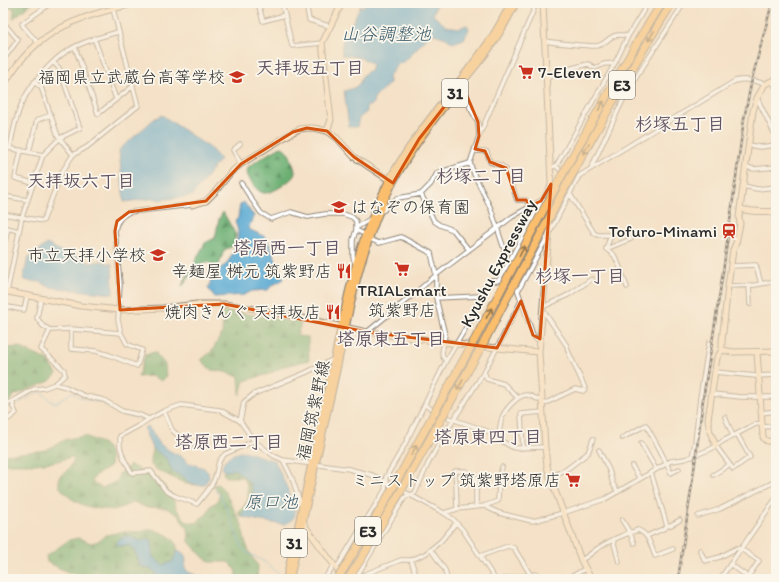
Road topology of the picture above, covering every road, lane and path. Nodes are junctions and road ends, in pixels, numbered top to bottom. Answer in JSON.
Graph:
{"nodes":[{"id":1,"x":51,"y":3,"type":"edge"},
{"id":2,"x":137,"y":3,"type":"edge"},
{"id":3,"x":258,"y":3,"type":"edge"},
{"id":4,"x":282,"y":3,"type":"edge"},
{"id":5,"x":306,"y":3,"type":"edge"},
{"id":6,"x":342,"y":3,"type":"edge"},
{"id":7,"x":511,"y":3,"type":"edge"},
{"id":8,"x":516,"y":3,"type":"edge"},
{"id":9,"x":536,"y":3,"type":"edge"},
{"id":10,"x":542,"y":3,"type":"edge"},
{"id":11,"x":648,"y":3,"type":"edge"},
{"id":12,"x":662,"y":3,"type":"edge"},
{"id":13,"x":672,"y":3,"type":"edge"},
{"id":14,"x":684,"y":3,"type":"edge"},
{"id":15,"x":113,"y":9,"type":"junction"},
{"id":16,"x":286,"y":15,"type":"junction"},
{"id":17,"x":3,"y":22,"type":"edge"},
{"id":18,"x":329,"y":26,"type":"junction"},
{"id":19,"x":118,"y":32,"type":"junction"},
{"id":20,"x":628,"y":36,"type":"junction"},
{"id":21,"x":94,"y":38,"type":"junction"},
{"id":22,"x":545,"y":42,"type":"junction"},
{"id":23,"x":38,"y":43,"type":"junction"},
{"id":24,"x":322,"y":43,"type":"junction"},
{"id":25,"x":75,"y":47,"type":"junction"},
{"id":26,"x":4,"y":54,"type":"edge"},
{"id":27,"x":3,"y":60,"type":"edge"},
{"id":28,"x":53,"y":62,"type":"junction"},
{"id":29,"x":615,"y":63,"type":"junction"},
{"id":30,"x":547,"y":79,"type":"junction"},
{"id":31,"x":774,"y":80,"type":"edge"},
{"id":32,"x":34,"y":82,"type":"junction"},
{"id":33,"x":462,"y":84,"type":"junction"},
{"id":34,"x":766,"y":84,"type":"junction"},
{"id":35,"x":133,"y":86,"type":"junction"},
{"id":36,"x":3,"y":87,"type":"edge"},
{"id":37,"x":776,"y":88,"type":"edge"},
{"id":38,"x":757,"y":98,"type":"junction"},
{"id":39,"x":116,"y":99,"type":"junction"},
{"id":40,"x":51,"y":115,"type":"junction"},
{"id":41,"x":327,"y":131,"type":"junction"},
{"id":42,"x":480,"y":136,"type":"junction"},
{"id":43,"x":776,"y":137,"type":"edge"},
{"id":44,"x":60,"y":138,"type":"junction"},
{"id":45,"x":240,"y":144,"type":"dead end"},
{"id":46,"x":748,"y":145,"type":"junction"},
{"id":47,"x":776,"y":145,"type":"edge"},
{"id":48,"x":3,"y":147,"type":"edge"},
{"id":49,"x":10,"y":148,"type":"junction"},
{"id":50,"x":21,"y":150,"type":"junction"},
{"id":51,"x":474,"y":151,"type":"junction"},
{"id":52,"x":29,"y":152,"type":"junction"},
{"id":53,"x":44,"y":155,"type":"junction"},
{"id":54,"x":73,"y":155,"type":"junction"},
{"id":55,"x":470,"y":162,"type":"junction"},
{"id":56,"x":241,"y":164,"type":"junction"},
{"id":57,"x":554,"y":166,"type":"junction"},
{"id":58,"x":746,"y":167,"type":"junction"},
{"id":59,"x":776,"y":167,"type":"edge"},
{"id":60,"x":590,"y":169,"type":"junction"},
{"id":61,"x":391,"y":182,"type":"junction"},
{"id":62,"x":33,"y":183,"type":"junction"},
{"id":63,"x":241,"y":183,"type":"dead end"},
{"id":64,"x":552,"y":184,"type":"junction"},
{"id":65,"x":575,"y":184,"type":"junction"},
{"id":66,"x":744,"y":186,"type":"junction"},
{"id":67,"x":776,"y":187,"type":"edge"},
{"id":68,"x":422,"y":194,"type":"junction"},
{"id":69,"x":570,"y":194,"type":"junction"},
{"id":70,"x":3,"y":196,"type":"edge"},
{"id":71,"x":28,"y":200,"type":"junction"},
{"id":72,"x":541,"y":201,"type":"junction"},
{"id":73,"x":192,"y":205,"type":"joint"},
{"id":74,"x":530,"y":206,"type":"junction"},
{"id":75,"x":740,"y":209,"type":"junction"},
{"id":76,"x":774,"y":211,"type":"edge"},
{"id":77,"x":378,"y":213,"type":"junction"},
{"id":78,"x":3,"y":214,"type":"edge"},
{"id":79,"x":22,"y":217,"type":"junction"},
{"id":80,"x":372,"y":218,"type":"junction"},
{"id":81,"x":3,"y":227,"type":"edge"},
{"id":82,"x":8,"y":228,"type":"junction"},
{"id":83,"x":498,"y":228,"type":"junction"},
{"id":84,"x":356,"y":229,"type":"junction"},
{"id":85,"x":776,"y":230,"type":"edge"},
{"id":86,"x":19,"y":231,"type":"junction"},
{"id":87,"x":362,"y":233,"type":"dead end"},
{"id":88,"x":549,"y":234,"type":"junction"},
{"id":89,"x":631,"y":239,"type":"dead end"},
{"id":90,"x":372,"y":240,"type":"dead end"},
{"id":91,"x":606,"y":249,"type":"junction"},
{"id":92,"x":469,"y":250,"type":"junction"},
{"id":93,"x":3,"y":251,"type":"edge"},
{"id":94,"x":508,"y":262,"type":"junction"},
{"id":95,"x":356,"y":266,"type":"junction"},
{"id":96,"x":731,"y":266,"type":"junction"},
{"id":97,"x":436,"y":275,"type":"junction"},
{"id":98,"x":592,"y":279,"type":"dead end"},
{"id":99,"x":776,"y":281,"type":"edge"},
{"id":100,"x":761,"y":284,"type":"junction"},
{"id":101,"x":749,"y":285,"type":"junction"},
{"id":102,"x":728,"y":286,"type":"junction"},
{"id":103,"x":627,"y":287,"type":"dead end"},
{"id":104,"x":514,"y":290,"type":"junction"},
{"id":105,"x":5,"y":291,"type":"edge"},
{"id":106,"x":27,"y":296,"type":"junction"},
{"id":107,"x":480,"y":296,"type":"junction"},
{"id":108,"x":41,"y":298,"type":"junction"},
{"id":109,"x":436,"y":298,"type":"junction"},
{"id":110,"x":521,"y":300,"type":"junction"},
{"id":111,"x":750,"y":304,"type":"dead end"},
{"id":112,"x":3,"y":306,"type":"edge"},
{"id":113,"x":543,"y":308,"type":"junction"},
{"id":114,"x":120,"y":310,"type":"junction"},
{"id":115,"x":343,"y":326,"type":"junction"},
{"id":116,"x":71,"y":328,"type":"junction"},
{"id":117,"x":50,"y":330,"type":"junction"},
{"id":118,"x":367,"y":332,"type":"junction"},
{"id":119,"x":122,"y":334,"type":"junction"},
{"id":120,"x":540,"y":339,"type":"junction"},
{"id":121,"x":444,"y":342,"type":"junction"},
{"id":122,"x":709,"y":343,"type":"dead end"},
{"id":123,"x":456,"y":344,"type":"junction"},
{"id":124,"x":497,"y":348,"type":"junction"},
{"id":125,"x":722,"y":350,"type":"junction"},
{"id":126,"x":776,"y":351,"type":"edge"},
{"id":127,"x":539,"y":352,"type":"junction"},
{"id":128,"x":757,"y":352,"type":"junction"},
{"id":129,"x":334,"y":359,"type":"junction"},
{"id":130,"x":446,"y":361,"type":"junction"},
{"id":131,"x":484,"y":372,"type":"junction"},
{"id":132,"x":715,"y":372,"type":"junction"},
{"id":133,"x":776,"y":375,"type":"edge"},
{"id":134,"x":758,"y":376,"type":"junction"},
{"id":135,"x":55,"y":384,"type":"junction"},
{"id":136,"x":712,"y":394,"type":"junction"},
{"id":137,"x":776,"y":396,"type":"edge"},
{"id":138,"x":760,"y":397,"type":"junction"},
{"id":139,"x":518,"y":398,"type":"junction"},
{"id":140,"x":13,"y":401,"type":"junction"},
{"id":141,"x":542,"y":402,"type":"junction"},
{"id":142,"x":3,"y":405,"type":"edge"},
{"id":143,"x":425,"y":405,"type":"junction"},
{"id":144,"x":430,"y":408,"type":"dead end"},
{"id":145,"x":164,"y":411,"type":"junction"},
{"id":146,"x":776,"y":411,"type":"edge"},
{"id":147,"x":543,"y":412,"type":"junction"},
{"id":148,"x":761,"y":413,"type":"junction"},
{"id":149,"x":725,"y":417,"type":"dead end"},
{"id":150,"x":449,"y":418,"type":"dead end"},
{"id":151,"x":3,"y":419,"type":"edge"},
{"id":152,"x":149,"y":419,"type":"junction"},
{"id":153,"x":454,"y":420,"type":"junction"},
{"id":154,"x":240,"y":421,"type":"junction"},
{"id":155,"x":762,"y":425,"type":"junction"},
{"id":156,"x":776,"y":426,"type":"edge"},
{"id":157,"x":499,"y":434,"type":"junction"},
{"id":158,"x":735,"y":435,"type":"junction"},
{"id":159,"x":622,"y":438,"type":"dead end"},
{"id":160,"x":593,"y":439,"type":"dead end"},
{"id":161,"x":254,"y":441,"type":"junction"},
{"id":162,"x":776,"y":441,"type":"edge"},
{"id":163,"x":641,"y":443,"type":"dead end"},
{"id":164,"x":716,"y":446,"type":"junction"},
{"id":165,"x":191,"y":447,"type":"dead end"},
{"id":166,"x":545,"y":447,"type":"junction"},
{"id":167,"x":523,"y":448,"type":"junction"},
{"id":168,"x":599,"y":450,"type":"dead end"},
{"id":169,"x":692,"y":457,"type":"junction"},
{"id":170,"x":283,"y":460,"type":"junction"},
{"id":171,"x":666,"y":463,"type":"junction"},
{"id":172,"x":314,"y":465,"type":"junction"},
{"id":173,"x":729,"y":465,"type":"junction"},
{"id":174,"x":632,"y":466,"type":"dead end"},
{"id":175,"x":502,"y":467,"type":"dead end"},
{"id":176,"x":679,"y":469,"type":"dead end"},
{"id":177,"x":656,"y":470,"type":"junction"},
{"id":178,"x":651,"y":472,"type":"junction"},
{"id":179,"x":713,"y":475,"type":"dead end"},
{"id":180,"x":550,"y":477,"type":"junction"},
{"id":181,"x":640,"y":479,"type":"junction"},
{"id":182,"x":776,"y":481,"type":"edge"},
{"id":183,"x":386,"y":482,"type":"junction"},
{"id":184,"x":618,"y":492,"type":"junction"},
{"id":185,"x":411,"y":495,"type":"junction"},
{"id":186,"x":776,"y":498,"type":"edge"},
{"id":187,"x":476,"y":506,"type":"junction"},
{"id":188,"x":484,"y":506,"type":"junction"},
{"id":189,"x":302,"y":507,"type":"junction"},
{"id":190,"x":457,"y":509,"type":"junction"},
{"id":191,"x":444,"y":513,"type":"junction"},
{"id":192,"x":563,"y":514,"type":"junction"},
{"id":193,"x":698,"y":516,"type":"dead end"},
{"id":194,"x":303,"y":519,"type":"junction"},
{"id":195,"x":622,"y":520,"type":"dead end"},
{"id":196,"x":680,"y":520,"type":"dead end"},
{"id":197,"x":456,"y":523,"type":"junction"},
{"id":198,"x":667,"y":526,"type":"junction"},
{"id":199,"x":630,"y":533,"type":"junction"},
{"id":200,"x":647,"y":536,"type":"junction"},
{"id":201,"x":613,"y":540,"type":"junction"},
{"id":202,"x":634,"y":543,"type":"dead end"},
{"id":203,"x":672,"y":549,"type":"dead end"},
{"id":204,"x":741,"y":549,"type":"junction"},
{"id":205,"x":431,"y":550,"type":"junction"},
{"id":206,"x":700,"y":550,"type":"dead end"},
{"id":207,"x":480,"y":556,"type":"junction"},
{"id":208,"x":411,"y":560,"type":"junction"},
{"id":209,"x":581,"y":560,"type":"junction"},
{"id":210,"x":619,"y":562,"type":"dead end"},
{"id":211,"x":730,"y":564,"type":"junction"},
{"id":212,"x":335,"y":567,"type":"junction"},
{"id":213,"x":585,"y":569,"type":"junction"},
{"id":214,"x":530,"y":574,"type":"junction"},
{"id":215,"x":353,"y":578,"type":"edge"},
{"id":216,"x":286,"y":579,"type":"edge"},
{"id":217,"x":290,"y":579,"type":"edge"},
{"id":218,"x":324,"y":579,"type":"edge"},
{"id":219,"x":340,"y":579,"type":"edge"},
{"id":220,"x":417,"y":579,"type":"edge"},
{"id":221,"x":447,"y":579,"type":"edge"},
{"id":222,"x":495,"y":579,"type":"edge"},
{"id":223,"x":503,"y":579,"type":"edge"},
{"id":224,"x":547,"y":579,"type":"edge"},
{"id":225,"x":567,"y":579,"type":"edge"},
{"id":226,"x":591,"y":579,"type":"edge"},
{"id":227,"x":720,"y":579,"type":"edge"}],
"edges":[{"from":1,"to":23,"type":"street"},
{"from":2,"to":15,"type":"street"},
{"from":3,"to":16,"type":"street"},
{"from":4,"to":16,"type":"street"},
{"from":5,"to":18,"type":"street"},
{"from":6,"to":18,"type":"street"},
{"from":7,"to":61,"type":"main road","name":"福岡筑紫野線","number":"31"},
{"from":8,"to":33,"type":"main road","name":"福岡筑紫野線","number":"31"},
{"from":9,"to":42,"type":"street"},
{"from":10,"to":22,"type":"street"},
{"from":11,"to":20,"type":"street"},
{"from":219,"to":12,"type":"highway","name":"Kyushu Expressway","number":"E3","one_way":true,"bridge":true},
{"from":13,"to":104,"type":"highway","name":"Kyushu Expressway","number":"E3","one_way":true,"bridge":true},
{"from":14,"to":60,"type":"street"},
{"from":15,"to":19,"type":"street"},
{"from":15,"to":23,"type":"street"},
{"from":16,"to":24,"type":"street"},
{"from":17,"to":26,"type":"street"},
{"from":18,"to":24,"type":"street"},
{"from":19,"to":21,"type":"street"},
{"from":19,"to":35,"type":"street"},
{"from":20,"to":22,"type":"street"},
{"from":20,"to":29,"type":"street"},
{"from":21,"to":25,"type":"street"},
{"from":21,"to":39,"type":"street"},
{"from":22,"to":30,"type":"street"},
{"from":23,"to":36,"type":"street"},
{"from":24,"to":41,"type":"street"},
{"from":25,"to":28,"type":"street"},
{"from":25,"to":39,"type":"street"},
{"from":26,"to":27,"type":"street"},
{"from":28,"to":32,"type":"street"},
{"from":28,"to":44,"type":"street"},
{"from":29,"to":30,"type":"street"},
{"from":29,"to":57,"type":"street"},
{"from":30,"to":57,"type":"street"},
{"from":31,"to":34,"type":"street"},
{"from":31,"to":37,"type":"street"},
{"from":32,"to":40,"type":"street"},
{"from":32,"to":49,"type":"street"},
{"from":33,"to":42,"type":"street"},
{"from":33,"to":61,"type":"main road","name":"福岡筑紫野線","number":"31"},
{"from":34,"to":38,"type":"street"},
{"from":34,"to":60,"type":"street"},
{"from":35,"to":39,"type":"street"},
{"from":35,"to":54,"type":"street"},
{"from":38,"to":43,"type":"street"},
{"from":38,"to":46,"type":"street"},
{"from":40,"to":44,"type":"street"},
{"from":40,"to":52,"type":"street"},
{"from":41,"to":56,"type":"street"},
{"from":41,"to":61,"type":"street"},
{"from":42,"to":51,"type":"street"},
{"from":44,"to":53,"type":"street"},
{"from":44,"to":54,"type":"street"},
{"from":45,"to":56,"type":"street"},
{"from":46,"to":47,"type":"street"},
{"from":46,"to":58,"type":"street"},
{"from":48,"to":49,"type":"street"},
{"from":49,"to":50,"type":"street"},
{"from":50,"to":52,"type":"street"},
{"from":50,"to":62,"type":"street"},
{"from":51,"to":55,"type":"street"},
{"from":51,"to":74,"type":"street"},
{"from":52,"to":53,"type":"street"},
{"from":53,"to":62,"type":"street"},
{"from":54,"to":79,"type":"street"},
{"from":55,"to":68,"type":"street"},
{"from":55,"to":83,"type":"street"},
{"from":56,"to":73,"type":"street"},
{"from":57,"to":64,"type":"street"},
{"from":57,"to":65,"type":"street"},
{"from":58,"to":59,"type":"street"},
{"from":58,"to":66,"type":"street"},
{"from":60,"to":65,"type":"street"},
{"from":61,"to":77,"type":"main road","name":"福岡筑紫野線","number":"31"},
{"from":61,"to":80,"type":"main road","name":"福岡筑紫野線","number":"31"},
{"from":62,"to":71,"type":"street"},
{"from":63,"to":84,"type":"street"},
{"from":64,"to":72,"type":"street"},
{"from":64,"to":88,"type":"street"},
{"from":65,"to":69,"type":"street"},
{"from":66,"to":67,"type":"street"},
{"from":66,"to":75,"type":"street"},
{"from":68,"to":77,"type":"street"},
{"from":68,"to":92,"type":"street"},
{"from":69,"to":88,"type":"street"},
{"from":69,"to":91,"type":"street"},
{"from":70,"to":71,"type":"street"},
{"from":71,"to":79,"type":"street"},
{"from":72,"to":74,"type":"street"},
{"from":72,"to":94,"type":"street"},
{"from":73,"to":114,"type":"street"},
{"from":74,"to":83,"type":"street"},
{"from":75,"to":76,"type":"street"},
{"from":75,"to":96,"type":"street"},
{"from":76,"to":85,"type":"street"},
{"from":77,"to":115,"type":"main road","name":"福岡筑紫野線","number":"31"},
{"from":78,"to":79,"type":"street"},
{"from":79,"to":86,"type":"street"},
{"from":80,"to":84,"type":"street"},
{"from":80,"to":95,"type":"main road","name":"福岡筑紫野線","number":"31"},
{"from":81,"to":82,"type":"street"},
{"from":82,"to":86,"type":"street"},
{"from":82,"to":93,"type":"street"},
{"from":83,"to":92,"type":"street"},
{"from":83,"to":94,"type":"street"},
{"from":84,"to":87,"type":"street"},
{"from":84,"to":95,"type":"street"},
{"from":86,"to":105,"type":"street"},
{"from":88,"to":104,"type":"street"},
{"from":88,"to":113,"type":"street"},
{"from":89,"to":91,"type":"street"},
{"from":90,"to":97,"type":"street"},
{"from":91,"to":103,"type":"street"},
{"from":92,"to":97,"type":"street"},
{"from":94,"to":104,"type":"street"},
{"from":94,"to":107,"type":"street"},
{"from":95,"to":115,"type":"main road","name":"福岡筑紫野線","number":"31"},
{"from":96,"to":100,"type":"street"},
{"from":96,"to":102,"type":"street"},
{"from":97,"to":109,"type":"street"},
{"from":97,"to":118,"type":"street"},
{"from":98,"to":113,"type":"street"},
{"from":99,"to":100,"type":"street"},
{"from":100,"to":101,"type":"street"},
{"from":101,"to":102,"type":"street"},
{"from":101,"to":111,"type":"street"},
{"from":102,"to":125,"type":"street"},
{"from":104,"to":110,"type":"street"},
{"from":104,"to":215,"type":"highway","name":"Kyushu Expressway","number":"E3","one_way":true,"bridge":true},
{"from":105,"to":106,"type":"street"},
{"from":106,"to":108,"type":"street"},
{"from":106,"to":112,"type":"street"},
{"from":107,"to":109,"type":"street"},
{"from":107,"to":123,"type":"street"},
{"from":108,"to":114,"type":"street"},
{"from":108,"to":117,"type":"street"},
{"from":109,"to":121,"type":"street"},
{"from":110,"to":120,"type":"street"},
{"from":110,"to":124,"type":"street"},
{"from":113,"to":120,"type":"street"},
{"from":113,"to":141,"type":"street"},
{"from":114,"to":115,"type":"street"},
{"from":114,"to":119,"type":"street"},
{"from":115,"to":118,"type":"street"},
{"from":115,"to":129,"type":"main road","name":"福岡筑紫野線","number":"31"},
{"from":115,"to":172,"type":"main road","name":"福岡筑紫野線","number":"31"},
{"from":116,"to":117,"type":"street"},
{"from":116,"to":119,"type":"street"},
{"from":116,"to":119,"type":"street"},
{"from":117,"to":135,"type":"street"},
{"from":118,"to":121,"type":"street"},
{"from":120,"to":127,"type":"street"},
{"from":121,"to":123,"type":"street"},
{"from":121,"to":130,"type":"street"},
{"from":122,"to":169,"type":"street"},
{"from":123,"to":124,"type":"street"},
{"from":123,"to":130,"type":"street"},
{"from":124,"to":127,"type":"street"},
{"from":124,"to":131,"type":"street"},
{"from":125,"to":128,"type":"street"},
{"from":125,"to":132,"type":"street"},
{"from":126,"to":128,"type":"street"},
{"from":127,"to":141,"type":"street"},
{"from":128,"to":134,"type":"street"},
{"from":129,"to":154,"type":"street"},
{"from":129,"to":172,"type":"main road","name":"福岡筑紫野線","number":"31"},
{"from":130,"to":143,"type":"street"},
{"from":131,"to":139,"type":"street"},
{"from":131,"to":153,"type":"street"},
{"from":132,"to":134,"type":"street"},
{"from":132,"to":136,"type":"street"},
{"from":133,"to":134,"type":"street"},
{"from":134,"to":138,"type":"street"},
{"from":135,"to":140,"type":"street"},
{"from":135,"to":152,"type":"street"},
{"from":136,"to":138,"type":"street"},
{"from":136,"to":164,"type":"street"},
{"from":137,"to":138,"type":"street"},
{"from":138,"to":148,"type":"street"},
{"from":139,"to":141,"type":"street"},
{"from":139,"to":157,"type":"street"},
{"from":140,"to":142,"type":"street"},
{"from":140,"to":151,"type":"street"},
{"from":141,"to":147,"type":"street"},
{"from":143,"to":144,"type":"street"},
{"from":143,"to":183,"type":"street"},
{"from":145,"to":152,"type":"street"},
{"from":145,"to":154,"type":"street"},
{"from":145,"to":165,"type":"street"},
{"from":146,"to":148,"type":"street"},
{"from":147,"to":166,"type":"street"},
{"from":147,"to":167,"type":"street"},
{"from":148,"to":155,"type":"street"},
{"from":149,"to":158,"type":"street"},
{"from":150,"to":153,"type":"street"},
{"from":152,"to":161,"type":"street"},
{"from":153,"to":157,"type":"street"},
{"from":153,"to":185,"type":"street"},
{"from":154,"to":161,"type":"street"},
{"from":155,"to":156,"type":"street"},
{"from":155,"to":158,"type":"street"},
{"from":155,"to":162,"type":"street"},
{"from":157,"to":167,"type":"street"},
{"from":158,"to":164,"type":"street"},
{"from":158,"to":173,"type":"street"},
{"from":159,"to":171,"type":"street"},
{"from":160,"to":180,"type":"street"},
{"from":161,"to":170,"type":"street"},
{"from":163,"to":177,"type":"street"},
{"from":164,"to":169,"type":"street"},
{"from":164,"to":173,"type":"street"},
{"from":166,"to":167,"type":"street"},
{"from":166,"to":180,"type":"street"},
{"from":168,"to":184,"type":"street"},
{"from":169,"to":171,"type":"street"},
{"from":170,"to":172,"type":"street"},
{"from":170,"to":189,"type":"street"},
{"from":171,"to":176,"type":"street"},
{"from":171,"to":177,"type":"street"},
{"from":172,"to":183,"type":"street"},
{"from":172,"to":189,"type":"main road","name":"福岡筑紫野線","number":"31"},
{"from":172,"to":194,"type":"main road","name":"福岡筑紫野線","number":"31"},
{"from":173,"to":179,"type":"street"},
{"from":174,"to":181,"type":"street"},
{"from":175,"to":188,"type":"street"},
{"from":177,"to":178,"type":"street"},
{"from":178,"to":181,"type":"street"},
{"from":178,"to":198,"type":"street"},
{"from":180,"to":192,"type":"street"},
{"from":181,"to":184,"type":"street"},
{"from":182,"to":193,"type":"street"},
{"from":183,"to":185,"type":"street"},
{"from":183,"to":212,"type":"street"},
{"from":184,"to":192,"type":"street"},
{"from":185,"to":191,"type":"street"},
{"from":185,"to":215,"type":"street"},
{"from":186,"to":204,"type":"street"},
{"from":187,"to":188,"type":"street"},
{"from":187,"to":190,"type":"street"},
{"from":187,"to":190,"type":"street"},
{"from":188,"to":192,"type":"street"},
{"from":189,"to":194,"type":"street"},
{"from":189,"to":216,"type":"main road","name":"福岡筑紫野線","number":"31"},
{"from":190,"to":191,"type":"street"},
{"from":191,"to":197,"type":"street"},
{"from":192,"to":209,"type":"street"},
{"from":194,"to":212,"type":"street"},
{"from":194,"to":217,"type":"main road","name":"福岡筑紫野線","number":"31"},
{"from":195,"to":199,"type":"street"},
{"from":196,"to":198,"type":"street"},
{"from":197,"to":205,"type":"street"},
{"from":197,"to":207,"type":"street"},
{"from":198,"to":200,"type":"street"},
{"from":199,"to":200,"type":"street"},
{"from":199,"to":201,"type":"street"},
{"from":199,"to":202,"type":"street"},
{"from":200,"to":203,"type":"street"},
{"from":201,"to":209,"type":"street"},
{"from":201,"to":210,"type":"street"},
{"from":204,"to":206,"type":"street"},
{"from":204,"to":211,"type":"street"},
{"from":204,"to":211,"type":"street"},
{"from":205,"to":208,"type":"street"},
{"from":205,"to":221,"type":"street"},
{"from":207,"to":214,"type":"street"},
{"from":207,"to":222,"type":"street"},
{"from":208,"to":215,"type":"street"},
{"from":208,"to":220,"type":"street"},
{"from":209,"to":213,"type":"street"},
{"from":211,"to":227,"type":"street"},
{"from":212,"to":218,"type":"street"},
{"from":212,"to":219,"type":"street"},
{"from":213,"to":225,"type":"street"},
{"from":213,"to":226,"type":"street"},
{"from":214,"to":223,"type":"street"},
{"from":214,"to":224,"type":"street"}]}
